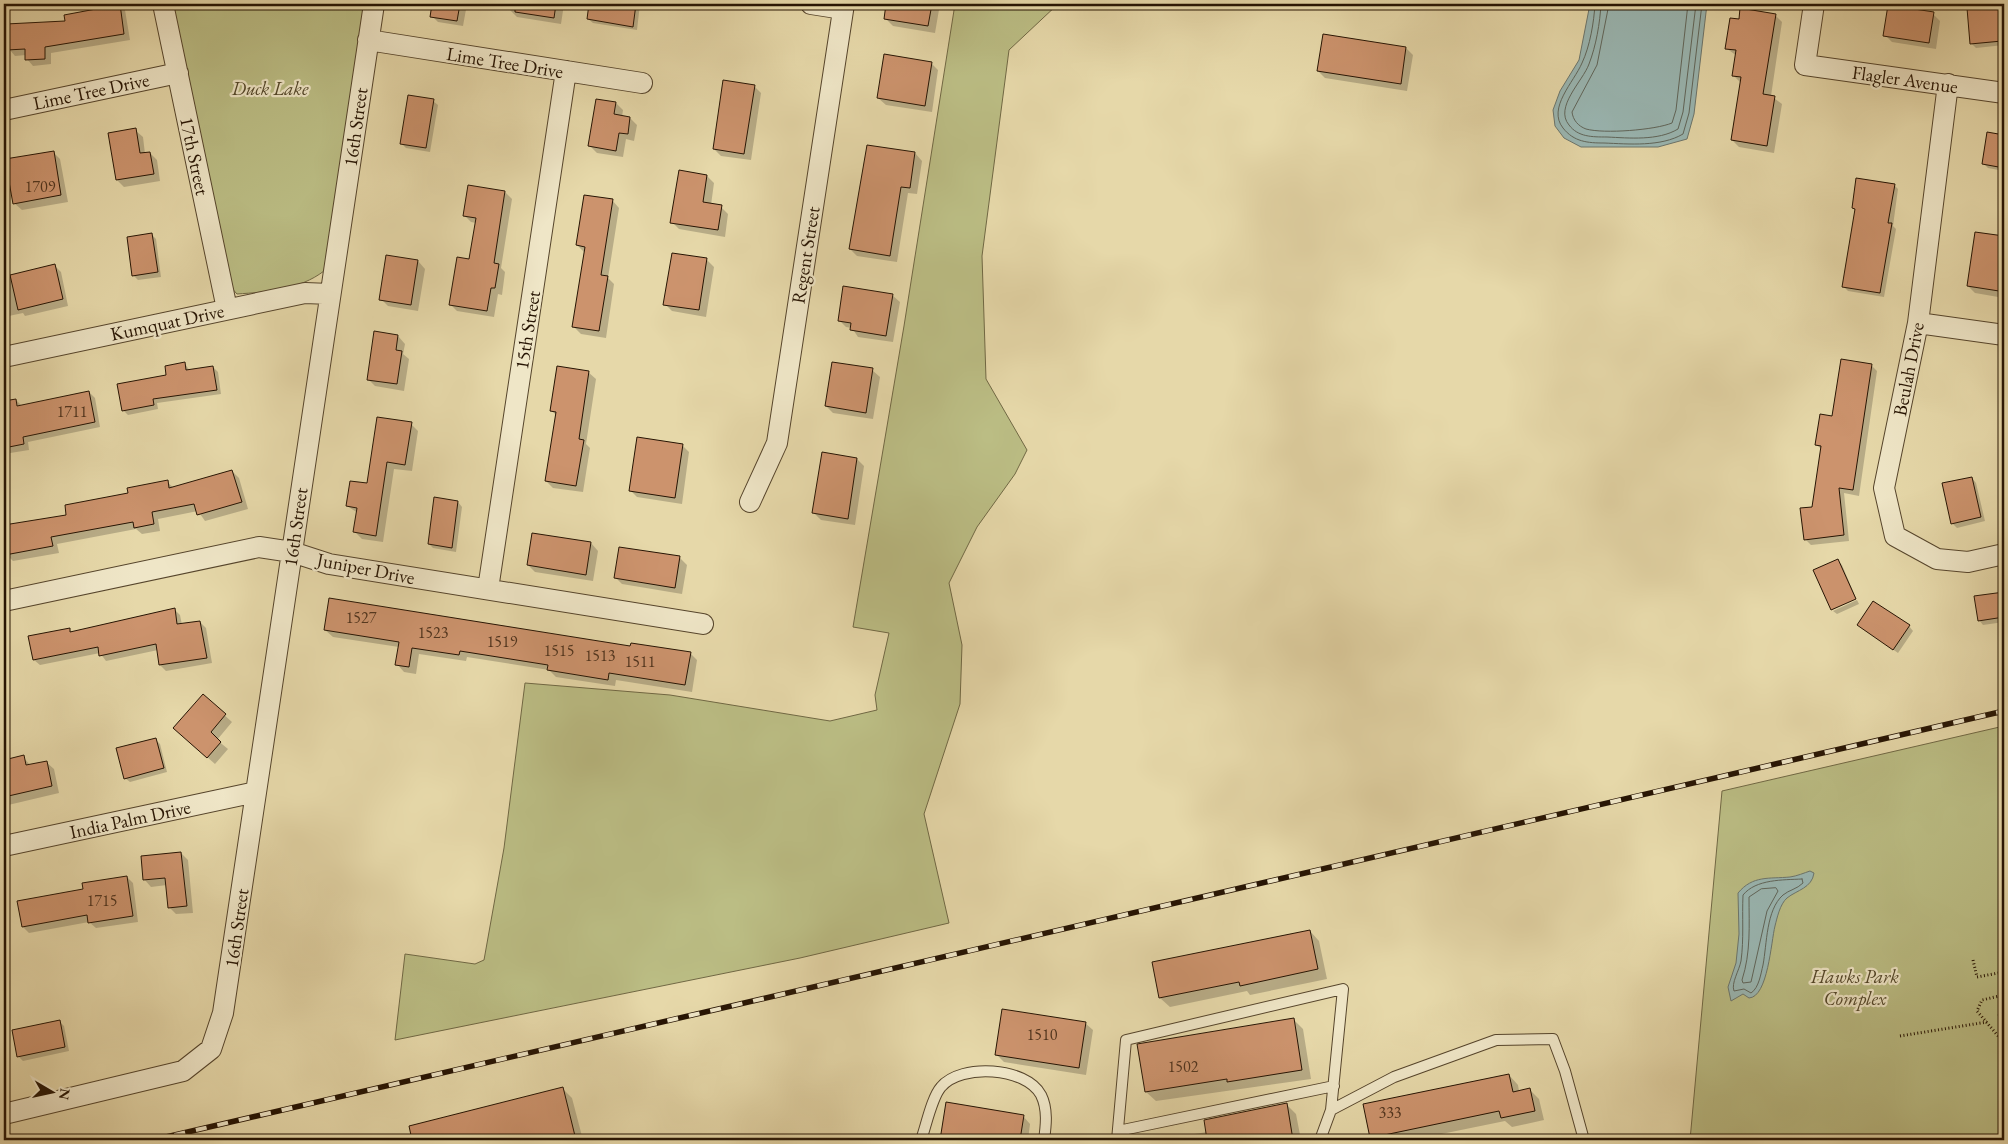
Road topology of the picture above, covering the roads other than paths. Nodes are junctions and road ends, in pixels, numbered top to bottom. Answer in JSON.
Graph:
{"nodes":[{"id":1,"x":163,"y":4,"type":"edge"},
{"id":2,"x":374,"y":4,"type":"edge"},
{"id":3,"x":811,"y":4,"type":"edge"},
{"id":4,"x":1814,"y":4,"type":"edge"},
{"id":5,"x":843,"y":6,"type":"edge"},
{"id":6,"x":368,"y":40,"type":"junction"},
{"id":7,"x":566,"y":71,"type":"junction"},
{"id":8,"x":178,"y":72,"type":"junction"},
{"id":9,"x":642,"y":83,"type":"dead end"},
{"id":10,"x":1948,"y":84,"type":"junction"},
{"id":11,"x":2001,"y":91,"type":"edge"},
{"id":12,"x":4,"y":110,"type":"edge"},
{"id":13,"x":330,"y":294,"type":"junction"},
{"id":14,"x":227,"y":309,"type":"junction"},
{"id":15,"x":1918,"y":323,"type":"junction"},
{"id":16,"x":2004,"y":335,"type":"edge"},
{"id":17,"x":4,"y":357,"type":"edge"},
{"id":18,"x":750,"y":502,"type":"dead end"},
{"id":19,"x":292,"y":552,"type":"junction"},
{"id":20,"x":2004,"y":554,"type":"edge"},
{"id":21,"x":488,"y":589,"type":"junction"},
{"id":22,"x":4,"y":601,"type":"edge"},
{"id":23,"x":702,"y":624,"type":"dead end"},
{"id":24,"x":256,"y":792,"type":"junction"},
{"id":25,"x":4,"y":846,"type":"edge"},
{"id":26,"x":1334,"y":1086,"type":"junction"},
{"id":27,"x":1331,"y":1110,"type":"junction"},
{"id":28,"x":4,"y":1114,"type":"edge"},
{"id":29,"x":1117,"y":1136,"type":"edge"},
{"id":30,"x":921,"y":1140,"type":"edge"},
{"id":31,"x":1044,"y":1140,"type":"edge"},
{"id":32,"x":1320,"y":1140,"type":"edge"},
{"id":33,"x":1584,"y":1140,"type":"edge"}],
"edges":[{"from":1,"to":8,"type":"street","name":"17th Street"},
{"from":2,"to":6,"type":"street","name":"16th Street"},
{"from":3,"to":5,"type":"street"},
{"from":4,"to":10,"type":"street","name":"Flagler Avenue"},
{"from":5,"to":18,"type":"street","name":"Regent Street"},
{"from":6,"to":7,"type":"street","name":"Lime Tree Drive"},
{"from":6,"to":13,"type":"street","name":"16th Street"},
{"from":7,"to":9,"type":"street","name":"Lime Tree Drive"},
{"from":7,"to":21,"type":"street","name":"15th Street"},
{"from":8,"to":12,"type":"street","name":"Lime Tree Drive"},
{"from":8,"to":14,"type":"street","name":"17th Street"},
{"from":10,"to":11,"type":"street","name":"Flagler Avenue"},
{"from":10,"to":15,"type":"street","name":"Beulah Drive"},
{"from":13,"to":14,"type":"street","name":"Kumquat Drive"},
{"from":13,"to":19,"type":"street","name":"16th Street"},
{"from":14,"to":17,"type":"street","name":"Kumquat Drive"},
{"from":15,"to":16,"type":"street"},
{"from":15,"to":20,"type":"street","name":"Beulah Drive"},
{"from":19,"to":21,"type":"street","name":"Juniper Drive"},
{"from":19,"to":22,"type":"street","name":"Juniper Drive"},
{"from":19,"to":24,"type":"street","name":"16th Street"},
{"from":21,"to":23,"type":"street","name":"Juniper Drive"},
{"from":24,"to":25,"type":"street","name":"India Palm Drive"},
{"from":24,"to":28,"type":"street","name":"16th Street"},
{"from":26,"to":27,"type":"lane"},
{"from":26,"to":29,"type":"lane"},
{"from":26,"to":29,"type":"lane"},
{"from":27,"to":32,"type":"lane"},
{"from":27,"to":33,"type":"lane"},
{"from":30,"to":31,"type":"lane"}]}
